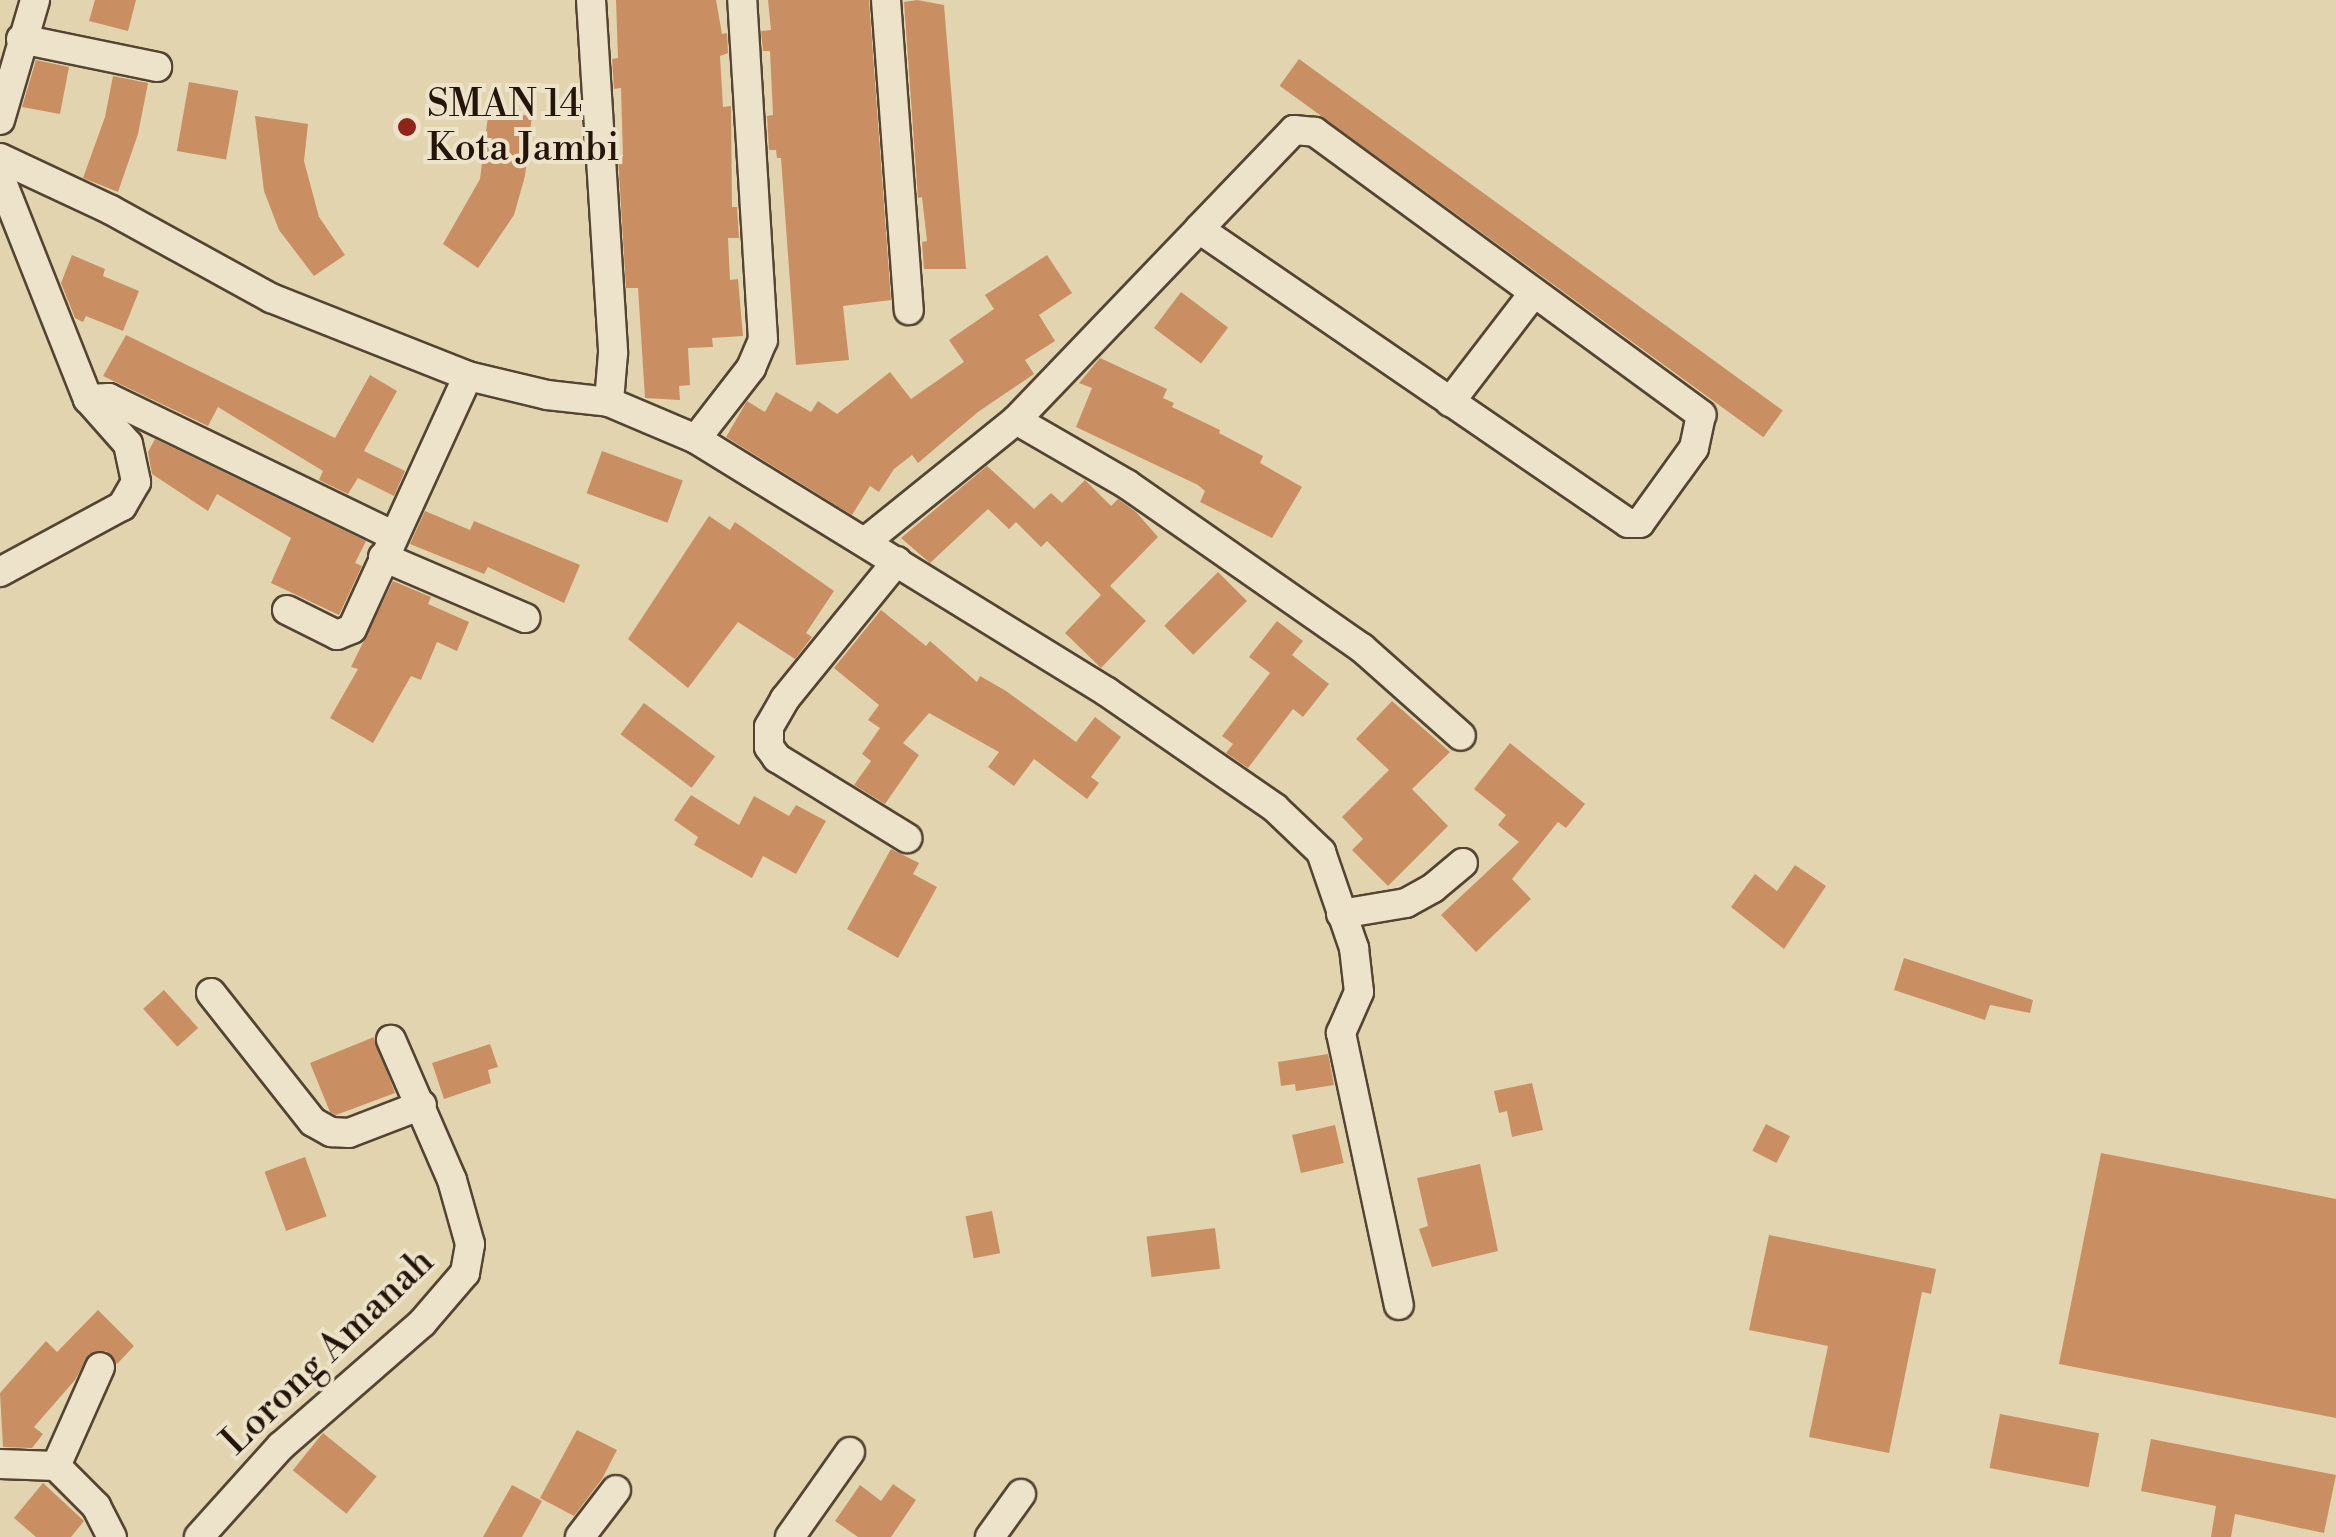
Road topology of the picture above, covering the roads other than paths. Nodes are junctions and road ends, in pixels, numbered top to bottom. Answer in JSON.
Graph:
{"nodes":[{"id":1,"x":34,"y":0,"type":"edge"},
{"id":2,"x":591,"y":0,"type":"edge"},
{"id":3,"x":742,"y":0,"type":"edge"},
{"id":4,"x":886,"y":0,"type":"edge"},
{"id":5,"x":21,"y":39,"type":"junction"},
{"id":6,"x":157,"y":67,"type":"dead end"},
{"id":7,"x":0,"y":120,"type":"edge"},
{"id":8,"x":0,"y":158,"type":"edge"},
{"id":9,"x":0,"y":177,"type":"edge"},
{"id":10,"x":1199,"y":229,"type":"junction"},
{"id":11,"x":1533,"y":294,"type":"junction"},
{"id":12,"x":909,"y":310,"type":"dead end"},
{"id":13,"x":468,"y":376,"type":"junction"},
{"id":14,"x":88,"y":399,"type":"junction"},
{"id":15,"x":610,"y":402,"type":"junction"},
{"id":16,"x":1450,"y":402,"type":"junction"},
{"id":17,"x":1016,"y":420,"type":"junction"},
{"id":18,"x":696,"y":440,"type":"junction"},
{"id":19,"x":865,"y":542,"type":"junction"},
{"id":20,"x":388,"y":546,"type":"junction"},
{"id":21,"x":897,"y":561,"type":"junction"},
{"id":22,"x":0,"y":572,"type":"edge"},
{"id":23,"x":287,"y":610,"type":"dead end"},
{"id":24,"x":526,"y":618,"type":"dead end"},
{"id":25,"x":1461,"y":736,"type":"dead end"},
{"id":26,"x":907,"y":838,"type":"dead end"},
{"id":27,"x":1463,"y":863,"type":"dead end"},
{"id":28,"x":1341,"y":914,"type":"junction"},
{"id":29,"x":210,"y":993,"type":"dead end"},
{"id":30,"x":391,"y":1040,"type":"dead end"},
{"id":31,"x":422,"y":1106,"type":"junction"},
{"id":32,"x":1399,"y":1305,"type":"dead end"},
{"id":33,"x":100,"y":1367,"type":"dead end"},
{"id":34,"x":850,"y":1452,"type":"dead end"},
{"id":35,"x":0,"y":1464,"type":"edge"},
{"id":36,"x":56,"y":1466,"type":"junction"},
{"id":37,"x":616,"y":1490,"type":"dead end"},
{"id":38,"x":1022,"y":1494,"type":"dead end"},
{"id":39,"x":112,"y":1537,"type":"edge"},
{"id":40,"x":199,"y":1537,"type":"edge"},
{"id":41,"x":580,"y":1537,"type":"edge"},
{"id":42,"x":790,"y":1537,"type":"edge"},
{"id":43,"x":990,"y":1537,"type":"edge"}],
"edges":[{"from":1,"to":5,"type":"street"},
{"from":2,"to":15,"type":"street"},
{"from":3,"to":18,"type":"street"},
{"from":4,"to":12,"type":"street"},
{"from":5,"to":6,"type":"street"},
{"from":5,"to":7,"type":"street"},
{"from":8,"to":13,"type":"street"},
{"from":9,"to":14,"type":"street"},
{"from":10,"to":11,"type":"street"},
{"from":10,"to":16,"type":"street"},
{"from":10,"to":17,"type":"street"},
{"from":11,"to":16,"type":"street"},
{"from":11,"to":16,"type":"street"},
{"from":13,"to":15,"type":"street"},
{"from":13,"to":20,"type":"street"},
{"from":14,"to":20,"type":"street"},
{"from":14,"to":22,"type":"street"},
{"from":15,"to":18,"type":"street"},
{"from":17,"to":19,"type":"street"},
{"from":17,"to":25,"type":"street"},
{"from":18,"to":19,"type":"street"},
{"from":19,"to":21,"type":"street"},
{"from":20,"to":23,"type":"street"},
{"from":20,"to":24,"type":"street"},
{"from":21,"to":26,"type":"street"},
{"from":21,"to":28,"type":"street"},
{"from":27,"to":28,"type":"street"},
{"from":28,"to":32,"type":"street"},
{"from":29,"to":31,"type":"street"},
{"from":30,"to":31,"type":"street","name":"Lorong Amanah"},
{"from":31,"to":40,"type":"street","name":"Lorong Amanah"},
{"from":33,"to":36,"type":"street"},
{"from":34,"to":42,"type":"street"},
{"from":35,"to":36,"type":"street"},
{"from":36,"to":39,"type":"street"},
{"from":37,"to":41,"type":"street"},
{"from":38,"to":43,"type":"street"}]}
